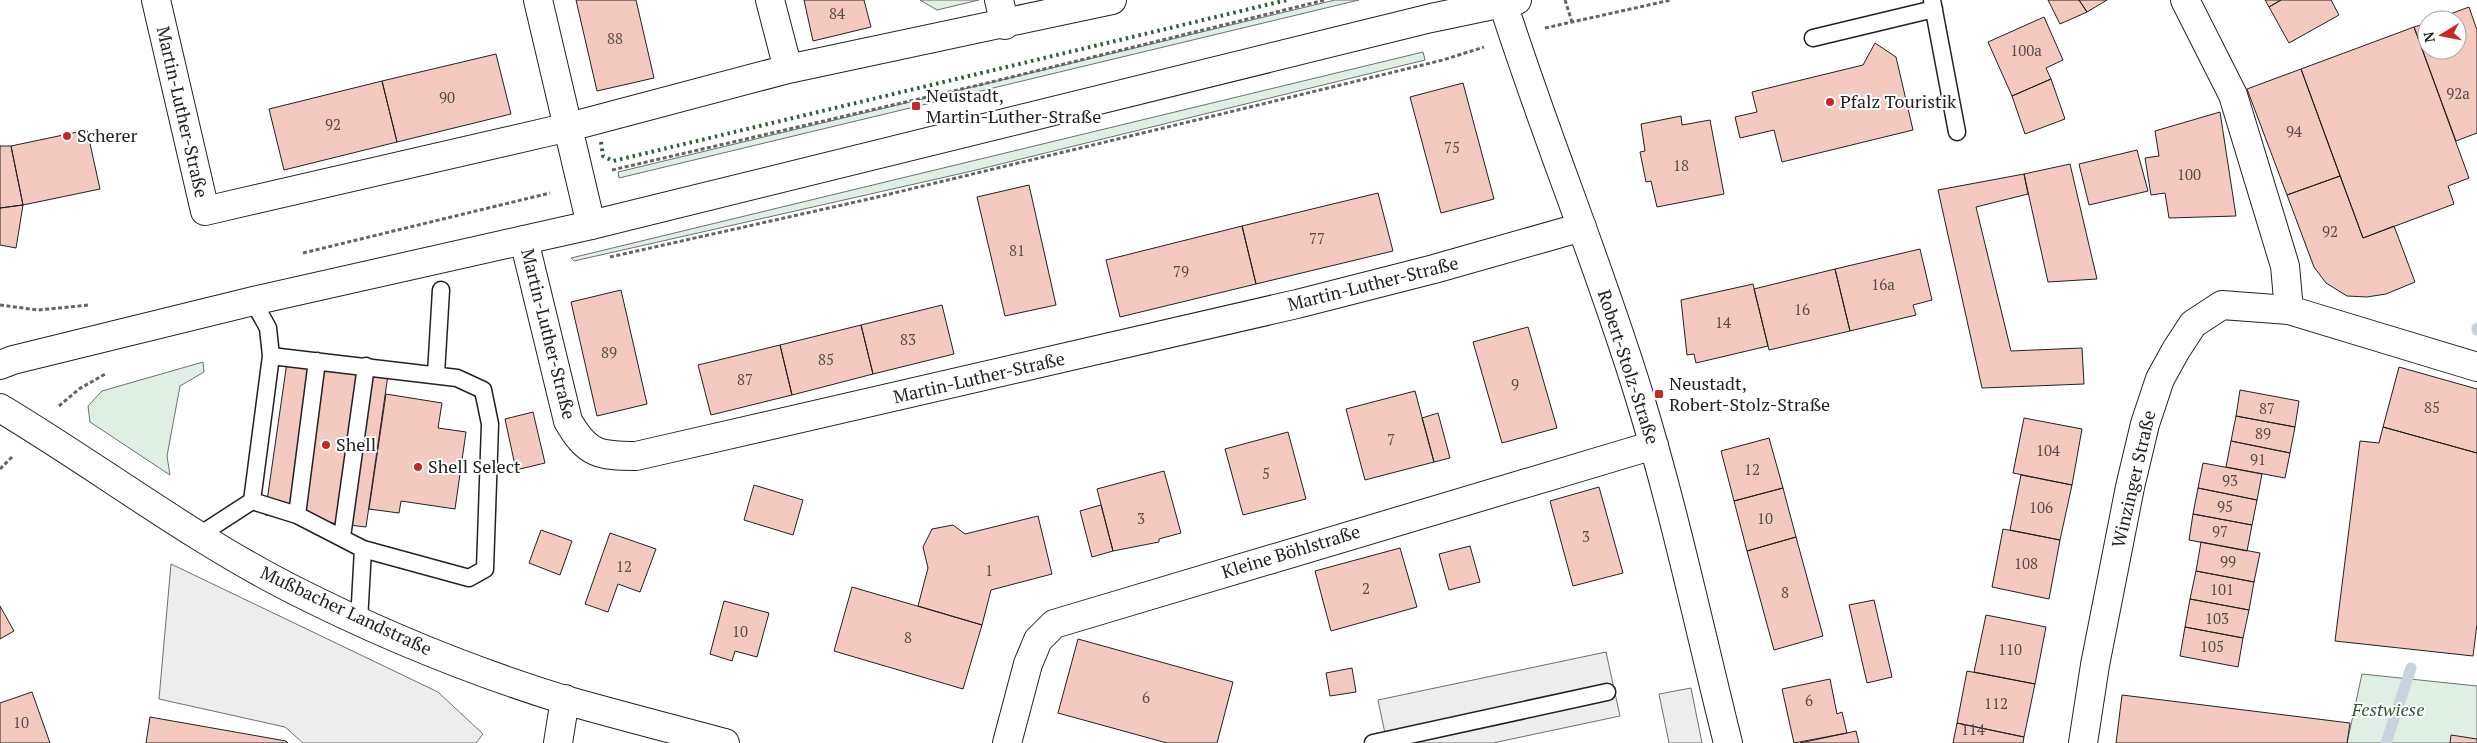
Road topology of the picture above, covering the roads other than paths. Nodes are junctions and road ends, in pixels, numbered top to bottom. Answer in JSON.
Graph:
{"nodes":[{"id":1,"x":156,"y":0,"type":"edge"},
{"id":2,"x":538,"y":0,"type":"edge"},
{"id":3,"x":770,"y":0,"type":"edge"},
{"id":4,"x":1112,"y":0,"type":"edge"},
{"id":5,"x":2186,"y":0,"type":"edge"},
{"id":6,"x":1507,"y":1,"type":"edge"},
{"id":7,"x":1933,"y":4,"type":"edge"},
{"id":8,"x":1002,"y":12,"type":"edge"},
{"id":9,"x":1813,"y":38,"type":"dead end"},
{"id":10,"x":788,"y":69,"type":"junction"},
{"id":11,"x":569,"y":127,"type":"junction"},
{"id":12,"x":1957,"y":132,"type":"dead end"},
{"id":13,"x":590,"y":225,"type":"junction"},
{"id":14,"x":1582,"y":227,"type":"junction"},
{"id":15,"x":524,"y":240,"type":"junction"},
{"id":16,"x":441,"y":290,"type":"dead end"},
{"id":17,"x":253,"y":301,"type":"junction"},
{"id":18,"x":2289,"y":310,"type":"junction"},
{"id":19,"x":271,"y":356,"type":"junction"},
{"id":20,"x":317,"y":361,"type":"junction"},
{"id":21,"x":0,"y":365,"type":"edge"},
{"id":22,"x":2466,"y":365,"type":"edge"},
{"id":23,"x":366,"y":366,"type":"junction"},
{"id":24,"x":436,"y":374,"type":"junction"},
{"id":25,"x":0,"y":408,"type":"edge"},
{"id":26,"x":1654,"y":445,"type":"junction"},
{"id":27,"x":252,"y":500,"type":"junction"},
{"id":28,"x":297,"y":515,"type":"junction"},
{"id":29,"x":198,"y":536,"type":"junction"},
{"id":30,"x":342,"y":537,"type":"junction"},
{"id":31,"x":364,"y":548,"type":"junction"},
{"id":32,"x":360,"y":621,"type":"junction"},
{"id":33,"x":1607,"y":692,"type":"dead end"},
{"id":34,"x":565,"y":699,"type":"junction"},
{"id":35,"x":558,"y":743,"type":"edge"},
{"id":36,"x":726,"y":743,"type":"edge"},
{"id":37,"x":1007,"y":743,"type":"edge"},
{"id":38,"x":1373,"y":743,"type":"edge"},
{"id":39,"x":1728,"y":743,"type":"edge"},
{"id":40,"x":2083,"y":743,"type":"edge"}],
"edges":[{"from":1,"to":11,"type":"street","name":"Martin-Luther-Straße"},
{"from":2,"to":11,"type":"street"},
{"from":3,"to":10,"type":"street"},
{"from":4,"to":8,"type":"street","name":"Martin-Luther-Straße"},
{"from":5,"to":18,"type":"street"},
{"from":6,"to":13,"type":"street","name":"Martin-Luther-Straße"},
{"from":6,"to":14,"type":"street","name":"Robert-Stolz-Straße"},
{"from":7,"to":9,"type":"lane"},
{"from":7,"to":12,"type":"lane"},
{"from":8,"to":10,"type":"street","name":"Martin-Luther-Straße"},
{"from":10,"to":11,"type":"street","name":"Martin-Luther-Straße"},
{"from":11,"to":13,"type":"street"},
{"from":13,"to":15,"type":"street","name":"Martin-Luther-Straße"},
{"from":14,"to":15,"type":"street","name":"Martin-Luther-Straße"},
{"from":14,"to":26,"type":"street","name":"Robert-Stolz-Straße"},
{"from":15,"to":17,"type":"street","name":"Martin-Luther-Straße"},
{"from":16,"to":24,"type":"lane"},
{"from":17,"to":19,"type":"lane"},
{"from":17,"to":21,"type":"street","name":"Martin-Luther-Straße"},
{"from":18,"to":22,"type":"street","name":"Winzinger Straße"},
{"from":18,"to":40,"type":"street","name":"Winzinger Straße"},
{"from":19,"to":20,"type":"lane"},
{"from":19,"to":27,"type":"lane"},
{"from":20,"to":23,"type":"lane"},
{"from":20,"to":28,"type":"lane"},
{"from":23,"to":24,"type":"lane"},
{"from":23,"to":30,"type":"lane"},
{"from":24,"to":31,"type":"lane"},
{"from":25,"to":29,"type":"street","name":"Mußbacher Landstraße"},
{"from":26,"to":37,"type":"street","name":"Kleine Böhlstraße"},
{"from":26,"to":39,"type":"street","name":"Robert-Stolz-Straße"},
{"from":27,"to":28,"type":"lane"},
{"from":27,"to":29,"type":"lane"},
{"from":28,"to":30,"type":"lane"},
{"from":29,"to":32,"type":"street","name":"Mußbacher Landstraße"},
{"from":30,"to":31,"type":"lane"},
{"from":31,"to":32,"type":"lane"},
{"from":32,"to":34,"type":"street","name":"Mußbacher Landstraße"},
{"from":33,"to":38,"type":"lane"},
{"from":34,"to":35,"type":"street"},
{"from":34,"to":36,"type":"street","name":"Mußbacher Landstraße"}]}
